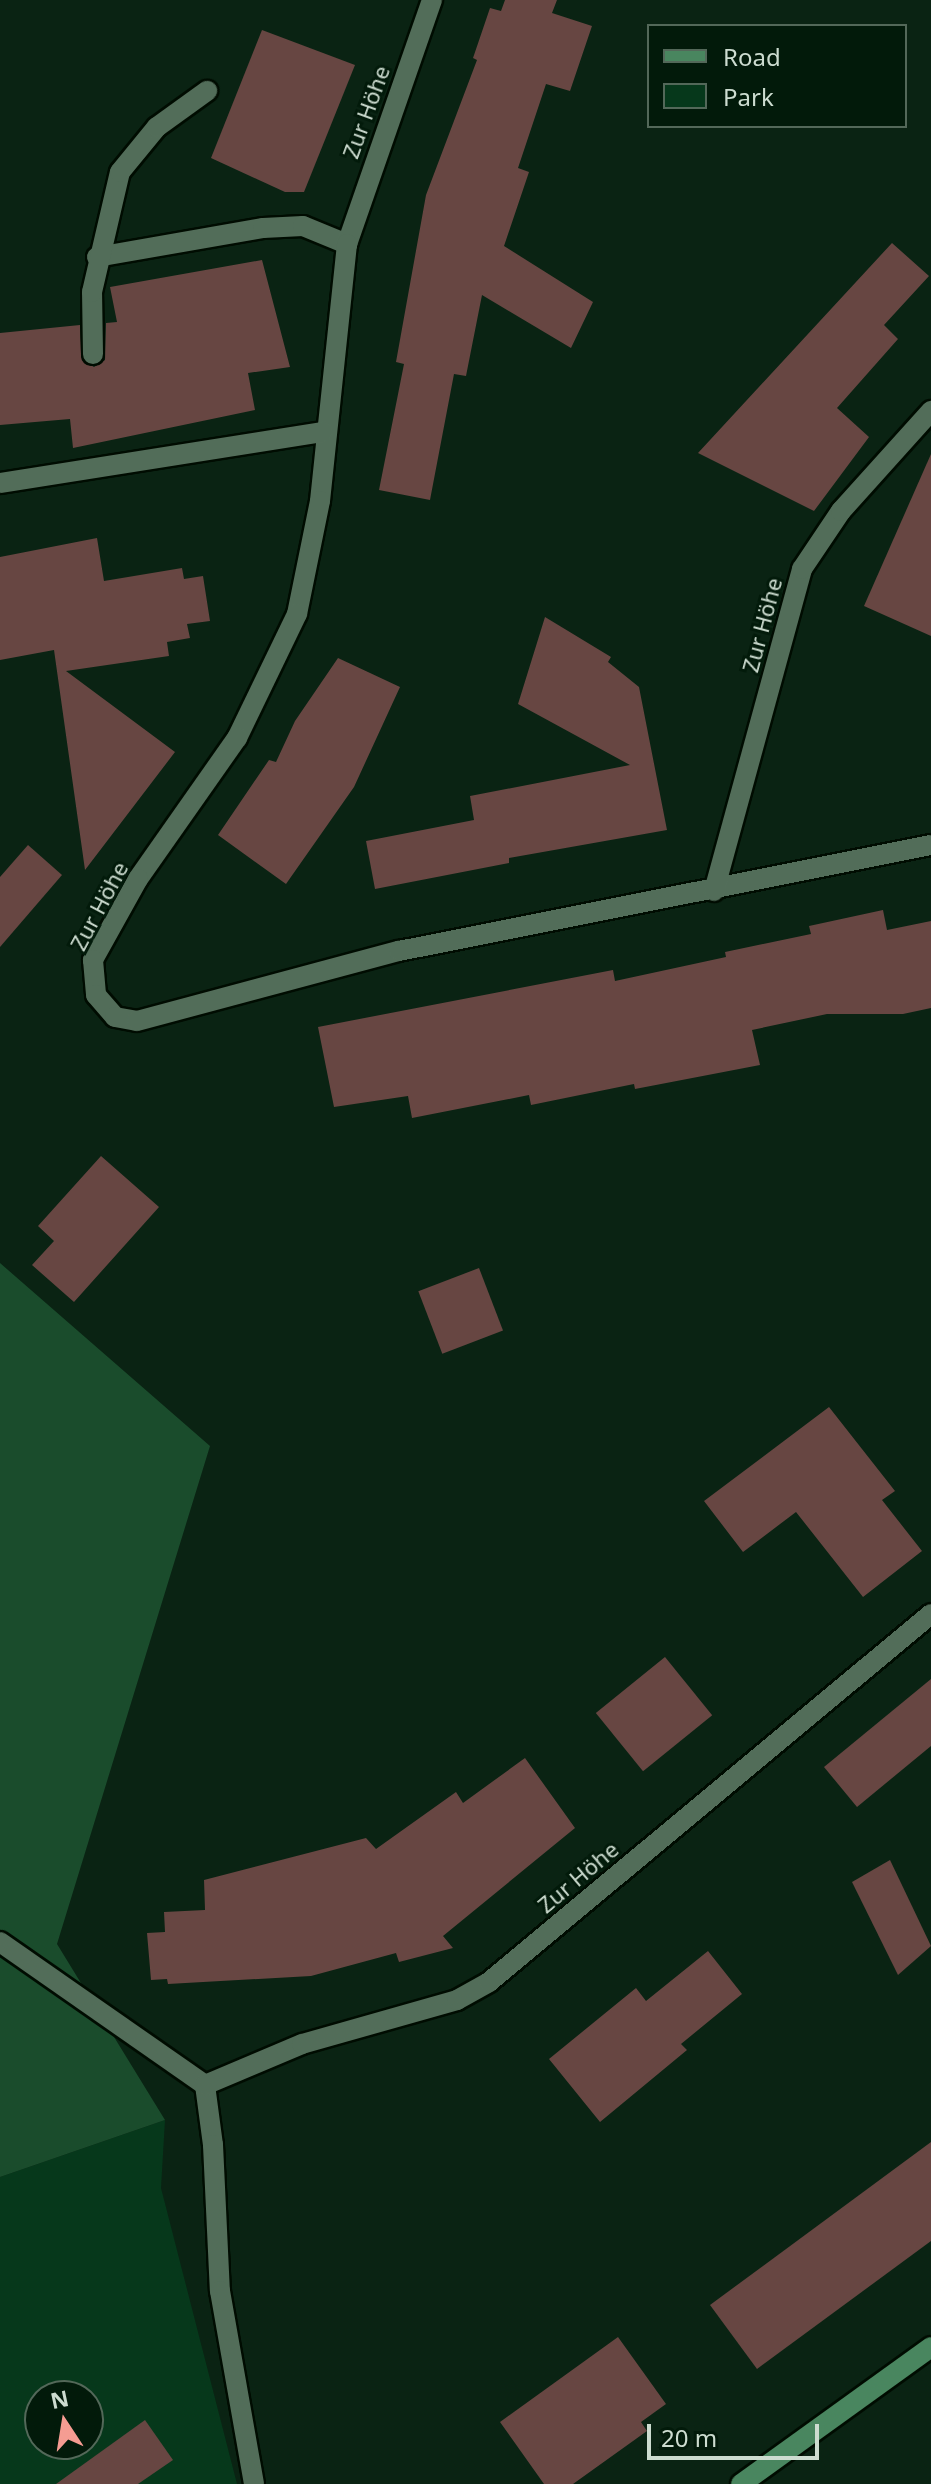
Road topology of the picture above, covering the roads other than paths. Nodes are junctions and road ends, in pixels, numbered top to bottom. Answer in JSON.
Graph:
{"nodes":[{"id":1,"x":432,"y":0,"type":"edge"},
{"id":2,"x":207,"y":91,"type":"dead end"},
{"id":3,"x":347,"y":244,"type":"junction"},
{"id":4,"x":97,"y":257,"type":"junction"},
{"id":5,"x":93,"y":354,"type":"dead end"},
{"id":6,"x":931,"y":411,"type":"edge"},
{"id":7,"x":323,"y":432,"type":"junction"},
{"id":8,"x":0,"y":483,"type":"edge"},
{"id":9,"x":931,"y":845,"type":"edge"},
{"id":10,"x":714,"y":891,"type":"junction"},
{"id":11,"x":931,"y":1614,"type":"edge"},
{"id":12,"x":0,"y":1942,"type":"edge"},
{"id":13,"x":205,"y":2085,"type":"junction"},
{"id":14,"x":931,"y":2347,"type":"edge"},
{"id":15,"x":254,"y":2484,"type":"edge"},
{"id":16,"x":741,"y":2484,"type":"edge"}],
"edges":[{"from":1,"to":3,"type":"street","name":"Zur Höhe"},
{"from":2,"to":4,"type":"street"},
{"from":3,"to":4,"type":"street"},
{"from":3,"to":7,"type":"street","name":"Zur Höhe"},
{"from":4,"to":5,"type":"street"},
{"from":6,"to":10,"type":"street","name":"Zur Höhe"},
{"from":7,"to":8,"type":"street"},
{"from":7,"to":10,"type":"street","name":"Zur Höhe"},
{"from":9,"to":10,"type":"street","name":"Zur Höhe"},
{"from":11,"to":13,"type":"street","name":"Zur Höhe"},
{"from":12,"to":13,"type":"street"},
{"from":13,"to":15,"type":"street"},
{"from":14,"to":16,"type":"main road"}]}
